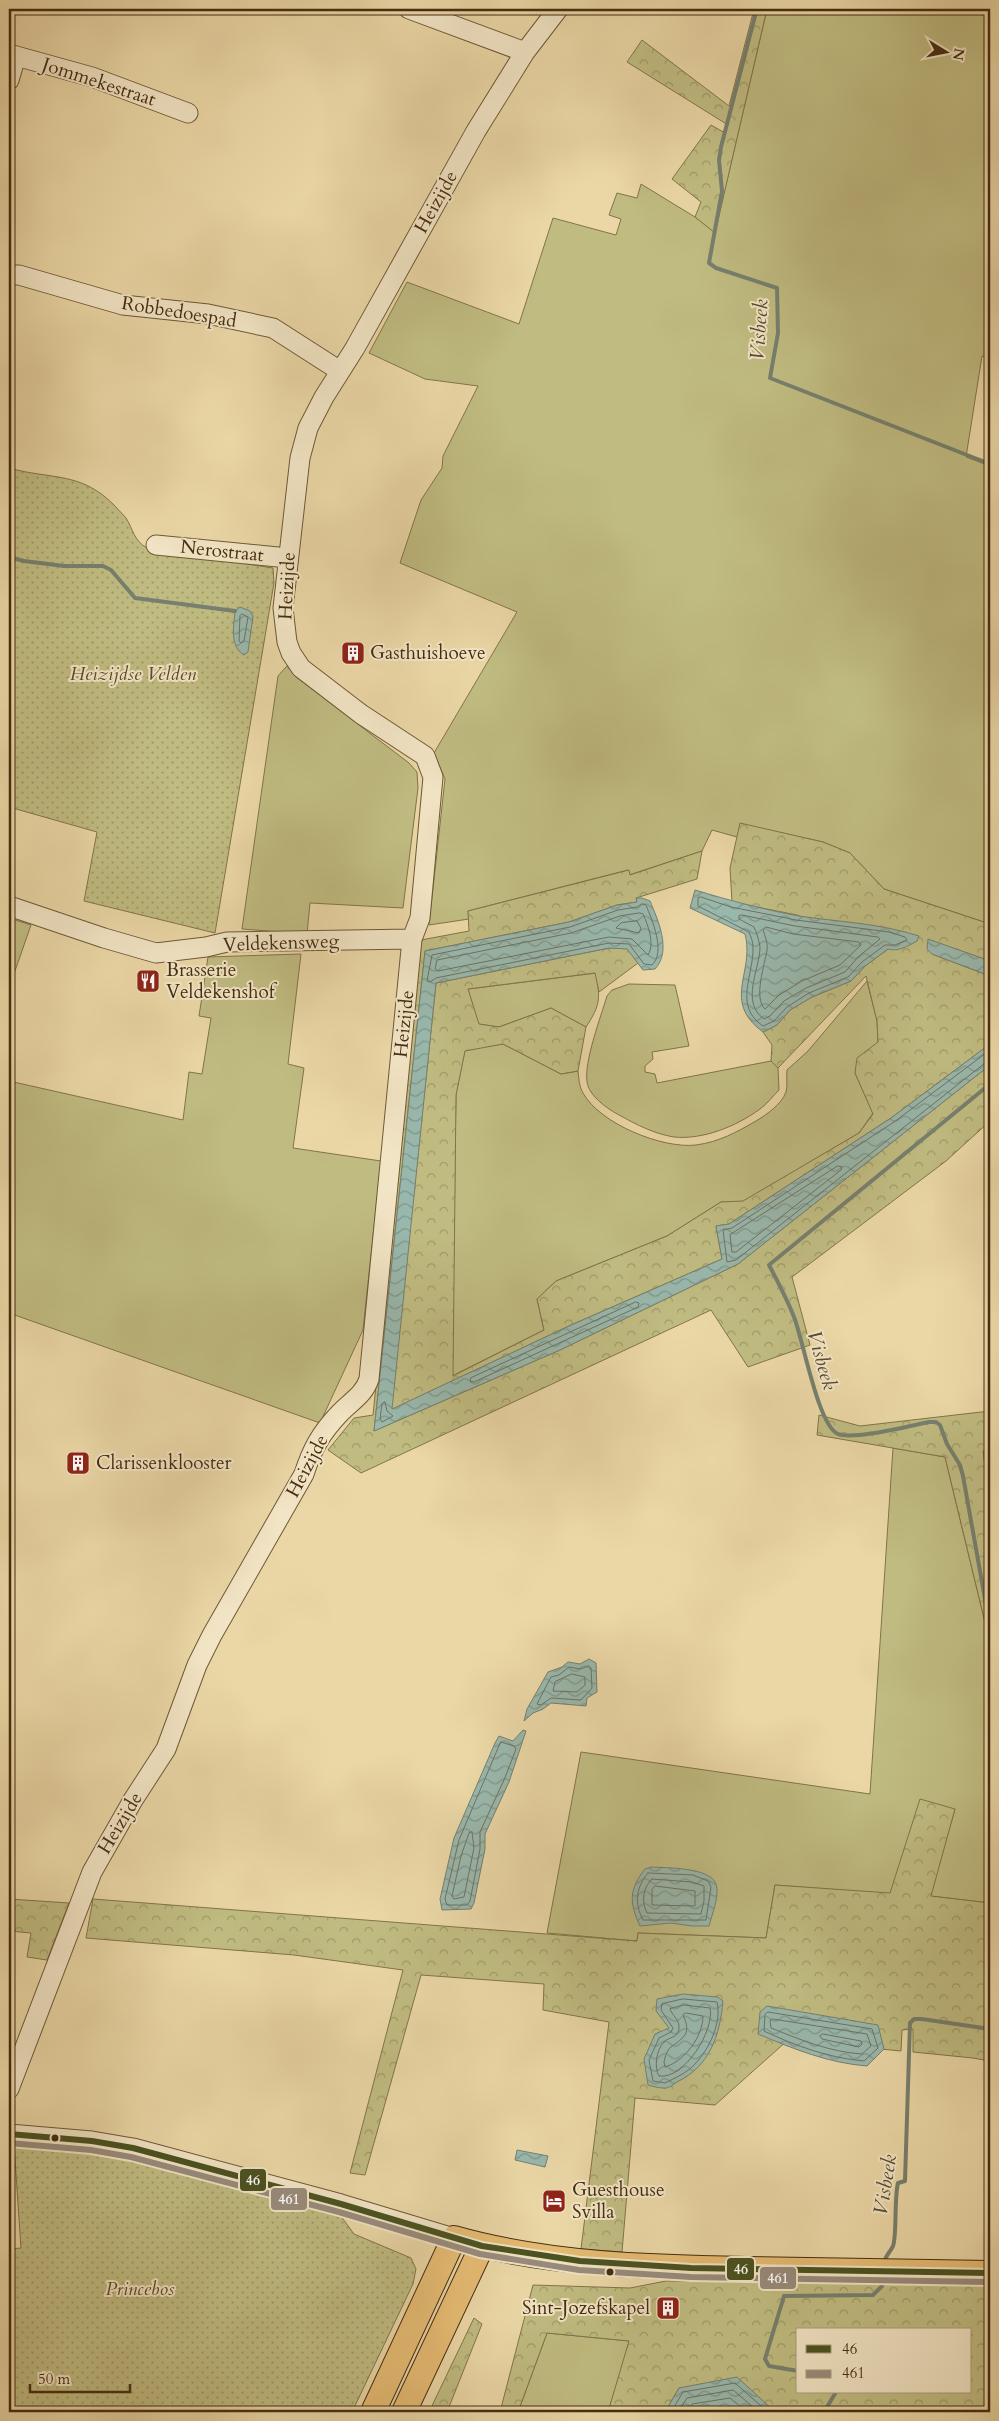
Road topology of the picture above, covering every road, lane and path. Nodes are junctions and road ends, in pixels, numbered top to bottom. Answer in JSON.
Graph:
{"nodes":[{"id":1,"x":409,"y":9,"type":"edge"},
{"id":2,"x":558,"y":9,"type":"edge"},
{"id":3,"x":525,"y":52,"type":"junction"},
{"id":4,"x":12,"y":55,"type":"edge"},
{"id":5,"x":9,"y":80,"type":"edge"},
{"id":6,"x":188,"y":113,"type":"dead end"},
{"id":7,"x":9,"y":275,"type":"edge"},
{"id":8,"x":340,"y":371,"type":"junction"},
{"id":9,"x":156,"y":545,"type":"dead end"},
{"id":10,"x":288,"y":558,"type":"junction"},
{"id":11,"x":9,"y":906,"type":"edge"},
{"id":12,"x":412,"y":939,"type":"junction"},
{"id":13,"x":9,"y":2089,"type":"edge"},
{"id":14,"x":9,"y":2134,"type":"edge"},
{"id":15,"x":454,"y":2238,"type":"junction"},
{"id":16,"x":482,"y":2246,"type":"junction"},
{"id":17,"x":990,"y":2273,"type":"edge"},
{"id":18,"x":373,"y":2412,"type":"edge"},
{"id":19,"x":404,"y":2412,"type":"edge"}],
"edges":[{"from":1,"to":3,"type":"street"},
{"from":2,"to":3,"type":"street","name":"Heizijde"},
{"from":3,"to":8,"type":"street","name":"Heizijde"},
{"from":4,"to":5,"type":"street"},
{"from":4,"to":6,"type":"street","name":"Jommekestraat"},
{"from":7,"to":8,"type":"street","name":"Robbedoespad"},
{"from":8,"to":10,"type":"street","name":"Heizijde"},
{"from":9,"to":10,"type":"street","name":"Nerostraat"},
{"from":10,"to":12,"type":"street","name":"Heizijde"},
{"from":11,"to":12,"type":"street","name":"Veldekensweg"},
{"from":12,"to":13,"type":"street","name":"Heizijde"},
{"from":14,"to":15,"type":"street"},
{"from":15,"to":16,"type":"main road"},
{"from":15,"to":18,"type":"main road"},
{"from":16,"to":17,"type":"main road"},
{"from":16,"to":19,"type":"main road"}]}
